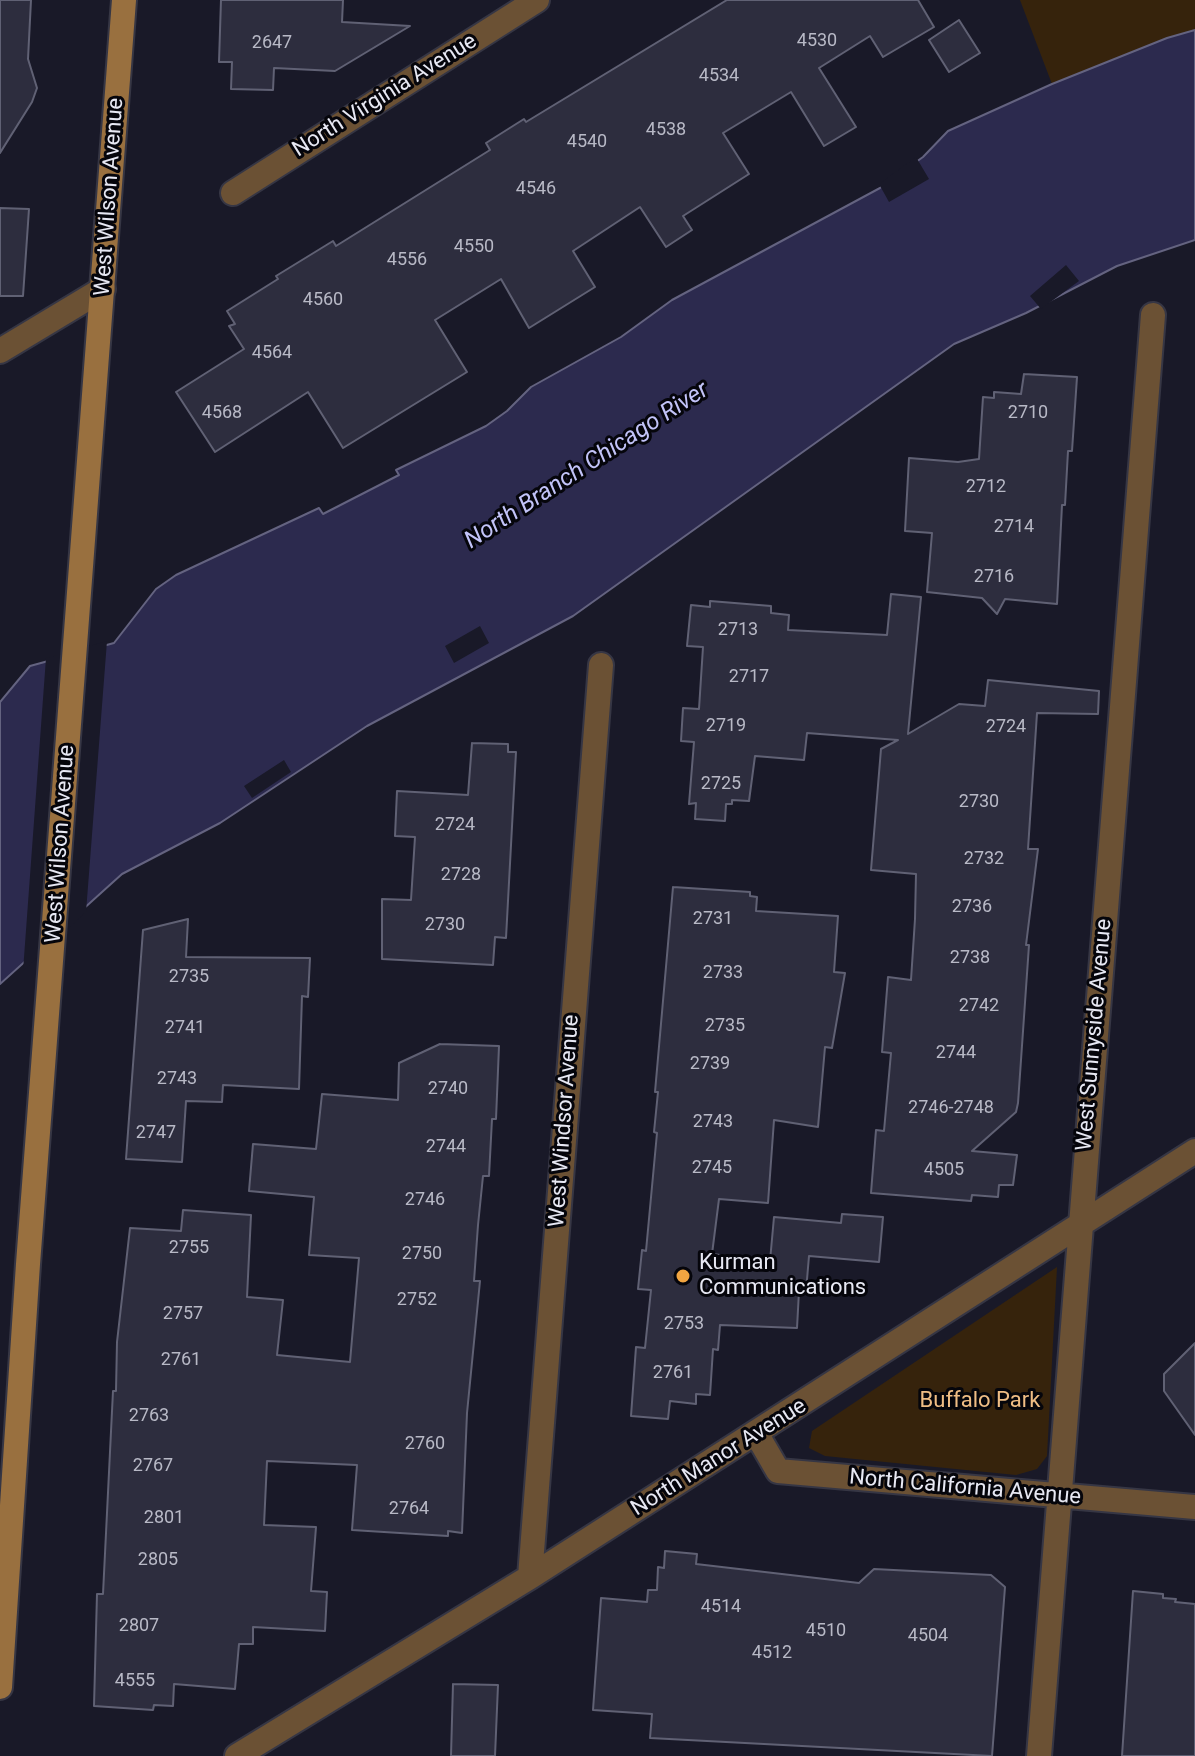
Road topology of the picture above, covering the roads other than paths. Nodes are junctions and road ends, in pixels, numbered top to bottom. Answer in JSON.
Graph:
{"nodes":[{"id":1,"x":124,"y":0,"type":"edge"},
{"id":2,"x":537,"y":0,"type":"edge"},
{"id":3,"x":233,"y":193,"type":"dead end"},
{"id":4,"x":103,"y":289,"type":"junction"},
{"id":5,"x":1153,"y":315,"type":"dead end"},
{"id":6,"x":0,"y":351,"type":"edge"},
{"id":7,"x":601,"y":665,"type":"dead end"},
{"id":8,"x":1195,"y":1151,"type":"edge"},
{"id":9,"x":1081,"y":1221,"type":"junction"},
{"id":10,"x":756,"y":1433,"type":"junction"},
{"id":11,"x":1060,"y":1498,"type":"junction"},
{"id":12,"x":1195,"y":1507,"type":"edge"},
{"id":13,"x":530,"y":1577,"type":"junction"},
{"id":14,"x":0,"y":1687,"type":"edge"},
{"id":15,"x":237,"y":1756,"type":"edge"},
{"id":16,"x":1039,"y":1756,"type":"edge"}],
"edges":[{"from":1,"to":4,"type":"street","name":"West Wilson Avenue"},
{"from":2,"to":3,"type":"street","name":"North Virginia Avenue"},
{"from":4,"to":6,"type":"street"},
{"from":4,"to":14,"type":"street","name":"West Wilson Avenue"},
{"from":5,"to":9,"type":"street","name":"West Sunnyside Avenue"},
{"from":7,"to":13,"type":"street","name":"West Windsor Avenue"},
{"from":8,"to":9,"type":"street","name":"North Manor Avenue"},
{"from":9,"to":10,"type":"street","name":"North Manor Avenue"},
{"from":9,"to":11,"type":"street","name":"West Sunnyside Avenue"},
{"from":10,"to":11,"type":"street","name":"North California Avenue"},
{"from":10,"to":13,"type":"street","name":"North Manor Avenue"},
{"from":11,"to":12,"type":"street","name":"North California Avenue"},
{"from":11,"to":16,"type":"street","name":"West Sunnyside Avenue"},
{"from":13,"to":15,"type":"street","name":"North Manor Avenue"}]}
